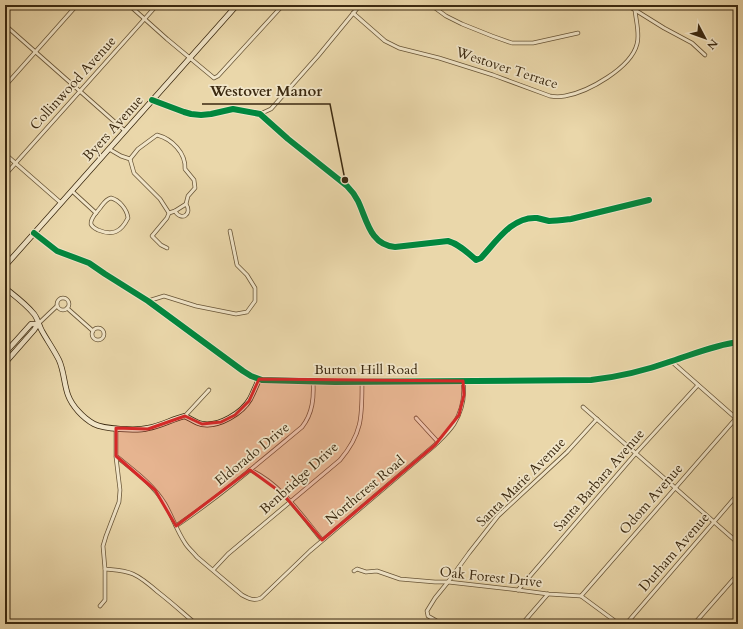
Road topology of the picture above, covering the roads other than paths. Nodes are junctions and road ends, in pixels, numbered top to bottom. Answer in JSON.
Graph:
{"nodes":[{"id":1,"x":77,"y":5,"type":"edge"},
{"id":2,"x":129,"y":5,"type":"edge"},
{"id":3,"x":157,"y":5,"type":"edge"},
{"id":4,"x":237,"y":5,"type":"edge"},
{"id":5,"x":283,"y":5,"type":"edge"},
{"id":6,"x":360,"y":5,"type":"edge"},
{"id":7,"x":431,"y":5,"type":"edge"},
{"id":8,"x":627,"y":5,"type":"edge"},
{"id":9,"x":635,"y":10,"type":"junction"},
{"id":10,"x":353,"y":13,"type":"junction"},
{"id":11,"x":145,"y":19,"type":"junction"},
{"id":12,"x":5,"y":25,"type":"edge"},
{"id":13,"x":578,"y":33,"type":"dead end"},
{"id":14,"x":35,"y":52,"type":"junction"},
{"id":15,"x":705,"y":55,"type":"dead end"},
{"id":16,"x":190,"y":58,"type":"junction"},
{"id":17,"x":5,"y":86,"type":"edge"},
{"id":18,"x":80,"y":91,"type":"junction"},
{"id":19,"x":152,"y":100,"type":"junction"},
{"id":20,"x":260,"y":114,"type":"junction"},
{"id":21,"x":125,"y":131,"type":"junction"},
{"id":22,"x":109,"y":148,"type":"junction"},
{"id":23,"x":5,"y":154,"type":"edge"},
{"id":24,"x":130,"y":159,"type":"junction"},
{"id":25,"x":16,"y":164,"type":"junction"},
{"id":26,"x":5,"y":175,"type":"edge"},
{"id":27,"x":72,"y":191,"type":"junction"},
{"id":28,"x":649,"y":200,"type":"dead end"},
{"id":29,"x":61,"y":203,"type":"junction"},
{"id":30,"x":186,"y":204,"type":"junction"},
{"id":31,"x":175,"y":211,"type":"junction"},
{"id":32,"x":96,"y":212,"type":"junction"},
{"id":33,"x":169,"y":213,"type":"junction"},
{"id":34,"x":34,"y":232,"type":"junction"},
{"id":35,"x":230,"y":232,"type":"dead end"},
{"id":36,"x":167,"y":248,"type":"dead end"},
{"id":37,"x":5,"y":266,"type":"edge"},
{"id":38,"x":5,"y":288,"type":"edge"},
{"id":39,"x":148,"y":301,"type":"junction"},
{"id":40,"x":57,"y":306,"type":"junction"},
{"id":41,"x":67,"y":308,"type":"junction"},
{"id":42,"x":38,"y":324,"type":"junction"},
{"id":43,"x":93,"y":331,"type":"junction"},
{"id":44,"x":738,"y":342,"type":"edge"},
{"id":45,"x":5,"y":353,"type":"edge"},
{"id":46,"x":671,"y":362,"type":"junction"},
{"id":47,"x":5,"y":363,"type":"edge"},
{"id":48,"x":259,"y":379,"type":"junction"},
{"id":49,"x":314,"y":381,"type":"junction"},
{"id":50,"x":463,"y":381,"type":"junction"},
{"id":51,"x":362,"y":382,"type":"junction"},
{"id":52,"x":698,"y":385,"type":"junction"},
{"id":53,"x":209,"y":390,"type":"dead end"},
{"id":54,"x":583,"y":407,"type":"dead end"},
{"id":55,"x":185,"y":416,"type":"junction"},
{"id":56,"x":416,"y":418,"type":"dead end"},
{"id":57,"x":737,"y":418,"type":"edge"},
{"id":58,"x":597,"y":419,"type":"junction"},
{"id":59,"x":116,"y":428,"type":"junction"},
{"id":60,"x":438,"y":442,"type":"junction"},
{"id":61,"x":636,"y":454,"type":"junction"},
{"id":62,"x":116,"y":456,"type":"junction"},
{"id":63,"x":250,"y":470,"type":"junction"},
{"id":64,"x":676,"y":488,"type":"junction"},
{"id":65,"x":738,"y":494,"type":"edge"},
{"id":66,"x":290,"y":503,"type":"junction"},
{"id":67,"x":714,"y":522,"type":"junction"},
{"id":68,"x":176,"y":526,"type":"junction"},
{"id":69,"x":322,"y":540,"type":"junction"},
{"id":70,"x":5,"y":541,"type":"edge"},
{"id":71,"x":738,"y":543,"type":"edge"},
{"id":72,"x":5,"y":546,"type":"edge"},
{"id":73,"x":105,"y":569,"type":"junction"},
{"id":74,"x":213,"y":570,"type":"junction"},
{"id":75,"x":354,"y":571,"type":"dead end"},
{"id":76,"x":738,"y":574,"type":"edge"},
{"id":77,"x":5,"y":580,"type":"edge"},
{"id":78,"x":448,"y":582,"type":"junction"},
{"id":79,"x":518,"y":590,"type":"junction"},
{"id":80,"x":548,"y":594,"type":"junction"},
{"id":81,"x":581,"y":596,"type":"junction"},
{"id":82,"x":100,"y":606,"type":"dead end"},
{"id":83,"x":196,"y":624,"type":"edge"},
{"id":84,"x":442,"y":624,"type":"edge"},
{"id":85,"x":522,"y":624,"type":"edge"},
{"id":86,"x":619,"y":624,"type":"edge"},
{"id":87,"x":626,"y":624,"type":"edge"},
{"id":88,"x":694,"y":624,"type":"edge"}],
"edges":[{"from":1,"to":14,"type":"street"},
{"from":2,"to":11,"type":"street"},
{"from":3,"to":11,"type":"street","name":"Collinwood Avenue"},
{"from":4,"to":16,"type":"street","name":"Byers Avenue"},
{"from":5,"to":16,"type":"street"},
{"from":6,"to":10,"type":"street"},
{"from":7,"to":13,"type":"street"},
{"from":8,"to":9,"type":"street"},
{"from":9,"to":10,"type":"street","name":"Westover Terrace"},
{"from":9,"to":15,"type":"street"},
{"from":10,"to":20,"type":"street"},
{"from":11,"to":16,"type":"street"},
{"from":11,"to":18,"type":"street","name":"Collinwood Avenue"},
{"from":12,"to":14,"type":"street"},
{"from":14,"to":17,"type":"street"},
{"from":14,"to":18,"type":"street"},
{"from":16,"to":19,"type":"street","name":"Byers Avenue"},
{"from":18,"to":21,"type":"street"},
{"from":18,"to":25,"type":"street","name":"Collinwood Avenue"},
{"from":19,"to":20,"type":"street"},
{"from":19,"to":21,"type":"street","name":"Byers Avenue"},
{"from":20,"to":28,"type":"street"},
{"from":21,"to":22,"type":"street","name":"Byers Avenue"},
{"from":22,"to":24,"type":"street"},
{"from":22,"to":27,"type":"street","name":"Byers Avenue"},
{"from":23,"to":25,"type":"street"},
{"from":24,"to":30,"type":"street"},
{"from":24,"to":33,"type":"street"},
{"from":25,"to":26,"type":"street","name":"Collinwood Avenue"},
{"from":25,"to":29,"type":"street"},
{"from":27,"to":29,"type":"street","name":"Byers Avenue"},
{"from":27,"to":32,"type":"street"},
{"from":29,"to":34,"type":"street","name":"Byers Avenue"},
{"from":30,"to":31,"type":"street"},
{"from":30,"to":31,"type":"street"},
{"from":31,"to":33,"type":"street"},
{"from":32,"to":32,"type":"street"},
{"from":33,"to":36,"type":"street"},
{"from":34,"to":37,"type":"street","name":"Byers Avenue"},
{"from":34,"to":39,"type":"street","name":"Burton Hill Road"},
{"from":35,"to":39,"type":"street"},
{"from":38,"to":42,"type":"street"},
{"from":39,"to":48,"type":"street","name":"Burton Hill Road"},
{"from":40,"to":41,"type":"street"},
{"from":40,"to":41,"type":"street"},
{"from":40,"to":42,"type":"street"},
{"from":41,"to":43,"type":"street"},
{"from":42,"to":45,"type":"street"},
{"from":42,"to":47,"type":"street"},
{"from":42,"to":59,"type":"street"},
{"from":43,"to":43,"type":"street"},
{"from":44,"to":46,"type":"street","name":"Burton Hill Road"},
{"from":46,"to":50,"type":"street","name":"Burton Hill Road"},
{"from":46,"to":52,"type":"street"},
{"from":48,"to":49,"type":"street","name":"Burton Hill Road"},
{"from":48,"to":55,"type":"street"},
{"from":49,"to":51,"type":"street","name":"Burton Hill Road"},
{"from":49,"to":63,"type":"street","name":"Eldorado Drive"},
{"from":50,"to":51,"type":"street","name":"Burton Hill Road"},
{"from":50,"to":60,"type":"street","name":"Northcrest Road"},
{"from":51,"to":66,"type":"street","name":"Benbridge Drive"},
{"from":52,"to":57,"type":"street"},
{"from":52,"to":61,"type":"street","name":"Santa Barbara Avenue"},
{"from":53,"to":55,"type":"street"},
{"from":54,"to":58,"type":"street"},
{"from":55,"to":59,"type":"street"},
{"from":56,"to":60,"type":"street"},
{"from":57,"to":64,"type":"street","name":"Odom Avenue"},
{"from":58,"to":61,"type":"street"},
{"from":58,"to":78,"type":"street","name":"Santa Marie Avenue"},
{"from":59,"to":62,"type":"street"},
{"from":60,"to":69,"type":"street","name":"Northcrest Road"},
{"from":61,"to":64,"type":"street"},
{"from":61,"to":79,"type":"street","name":"Santa Barbara Avenue"},
{"from":62,"to":68,"type":"street"},
{"from":62,"to":73,"type":"street"},
{"from":63,"to":66,"type":"street"},
{"from":63,"to":68,"type":"street","name":"Eldorado Drive"},
{"from":64,"to":67,"type":"street"},
{"from":64,"to":81,"type":"street","name":"Odom Avenue"},
{"from":65,"to":67,"type":"street","name":"Durham Avenue"},
{"from":66,"to":69,"type":"street"},
{"from":66,"to":74,"type":"street","name":"Benbridge Drive"},
{"from":67,"to":71,"type":"street"},
{"from":67,"to":87,"type":"street","name":"Durham Avenue"},
{"from":68,"to":74,"type":"street"},
{"from":69,"to":74,"type":"street","name":"Northcrest Road"},
{"from":70,"to":72,"type":"street"},
{"from":72,"to":77,"type":"street"},
{"from":73,"to":82,"type":"street"},
{"from":73,"to":83,"type":"street"},
{"from":75,"to":78,"type":"street","name":"Oak Forest Drive"},
{"from":76,"to":88,"type":"street"},
{"from":78,"to":79,"type":"street","name":"Oak Forest Drive"},
{"from":78,"to":84,"type":"street","name":"Santa Marie Avenue"},
{"from":79,"to":80,"type":"street","name":"Oak Forest Drive"},
{"from":80,"to":81,"type":"street","name":"Oak Forest Drive"},
{"from":80,"to":85,"type":"street"},
{"from":81,"to":86,"type":"street"}]}
